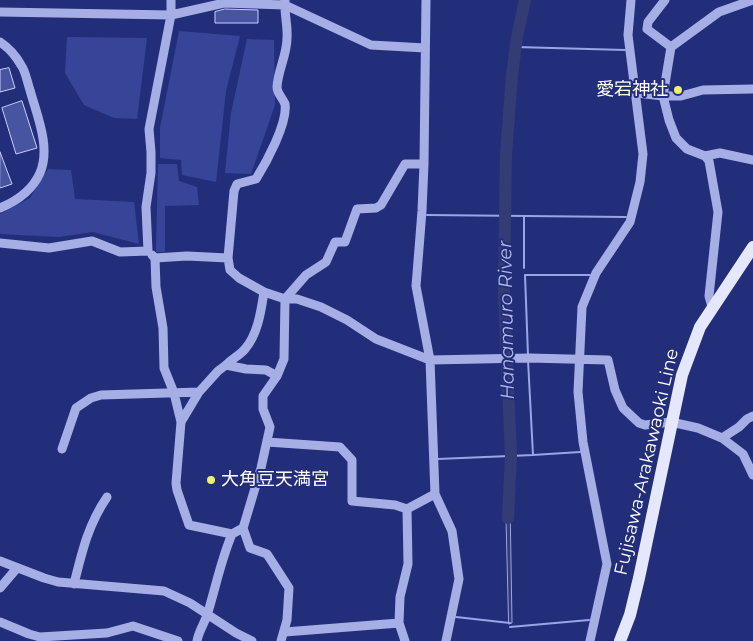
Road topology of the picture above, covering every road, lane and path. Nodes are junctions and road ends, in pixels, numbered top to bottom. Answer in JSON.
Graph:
{"nodes":[{"id":1,"x":171,"y":0,"type":"edge"},
{"id":2,"x":426,"y":0,"type":"edge"},
{"id":3,"x":632,"y":0,"type":"edge"},
{"id":4,"x":664,"y":0,"type":"edge"},
{"id":5,"x":753,"y":0,"type":"edge"},
{"id":6,"x":285,"y":2,"type":"edge"},
{"id":7,"x":0,"y":12,"type":"edge"},
{"id":8,"x":171,"y":15,"type":"junction"},
{"id":9,"x":0,"y":42,"type":"edge"},
{"id":10,"x":671,"y":47,"type":"junction"},
{"id":11,"x":424,"y":48,"type":"junction"},
{"id":12,"x":753,"y":89,"type":"edge"},
{"id":13,"x":637,"y":93,"type":"junction"},
{"id":14,"x":663,"y":96,"type":"junction"},
{"id":15,"x":705,"y":156,"type":"junction"},
{"id":16,"x":753,"y":160,"type":"edge"},
{"id":17,"x":424,"y":164,"type":"junction"},
{"id":18,"x":0,"y":208,"type":"edge"},
{"id":19,"x":0,"y":243,"type":"edge"},
{"id":20,"x":753,"y":247,"type":"edge"},
{"id":21,"x":148,"y":251,"type":"junction"},
{"id":22,"x":155,"y":258,"type":"junction"},
{"id":23,"x":228,"y":258,"type":"junction"},
{"id":24,"x":264,"y":292,"type":"junction"},
{"id":25,"x":285,"y":299,"type":"junction"},
{"id":26,"x":712,"y":307,"type":"junction"},
{"id":27,"x":430,"y":360,"type":"junction"},
{"id":28,"x":579,"y":360,"type":"junction"},
{"id":29,"x":226,"y":365,"type":"junction"},
{"id":30,"x":277,"y":376,"type":"junction"},
{"id":31,"x":199,"y":392,"type":"junction"},
{"id":32,"x":174,"y":393,"type":"junction"},
{"id":33,"x":753,"y":416,"type":"edge"},
{"id":34,"x":181,"y":422,"type":"junction"},
{"id":35,"x":671,"y":422,"type":"junction"},
{"id":36,"x":722,"y":438,"type":"junction"},
{"id":37,"x":267,"y":442,"type":"junction"},
{"id":38,"x":62,"y":449,"type":"dead end"},
{"id":39,"x":753,"y":475,"type":"edge"},
{"id":40,"x":434,"y":494,"type":"junction"},
{"id":41,"x":107,"y":497,"type":"dead end"},
{"id":42,"x":407,"y":509,"type":"junction"},
{"id":43,"x":243,"y":528,"type":"junction"},
{"id":44,"x":232,"y":534,"type":"junction"},
{"id":45,"x":0,"y":561,"type":"edge"},
{"id":46,"x":17,"y":568,"type":"junction"},
{"id":47,"x":74,"y":584,"type":"junction"},
{"id":48,"x":0,"y":588,"type":"edge"},
{"id":49,"x":207,"y":614,"type":"junction"},
{"id":50,"x":0,"y":622,"type":"edge"},
{"id":51,"x":399,"y":623,"type":"junction"},
{"id":52,"x":285,"y":632,"type":"junction"},
{"id":53,"x":178,"y":641,"type":"edge"},
{"id":54,"x":197,"y":641,"type":"edge"},
{"id":55,"x":252,"y":641,"type":"edge"},
{"id":56,"x":281,"y":641,"type":"edge"},
{"id":57,"x":406,"y":641,"type":"edge"},
{"id":58,"x":446,"y":641,"type":"edge"},
{"id":59,"x":590,"y":641,"type":"edge"},
{"id":60,"x":620,"y":641,"type":"edge"}],
"edges":[{"from":1,"to":8,"type":"street"},
{"from":2,"to":11,"type":"street"},
{"from":3,"to":13,"type":"street"},
{"from":4,"to":10,"type":"street"},
{"from":5,"to":10,"type":"street"},
{"from":6,"to":8,"type":"street"},
{"from":6,"to":11,"type":"street"},
{"from":6,"to":23,"type":"street"},
{"from":7,"to":8,"type":"street"},
{"from":8,"to":21,"type":"street"},
{"from":9,"to":18,"type":"street"},
{"from":10,"to":14,"type":"street"},
{"from":11,"to":17,"type":"street"},
{"from":12,"to":14,"type":"street"},
{"from":13,"to":14,"type":"street"},
{"from":13,"to":28,"type":"street"},
{"from":14,"to":15,"type":"street"},
{"from":15,"to":16,"type":"street"},
{"from":15,"to":26,"type":"street"},
{"from":17,"to":25,"type":"street"},
{"from":17,"to":27,"type":"street"},
{"from":19,"to":21,"type":"street"},
{"from":20,"to":26,"type":"main road","name":"Fujisawa-Arakawaoki Line"},
{"from":21,"to":22,"type":"street"},
{"from":22,"to":23,"type":"street"},
{"from":22,"to":32,"type":"street"},
{"from":23,"to":24,"type":"street"},
{"from":24,"to":25,"type":"street"},
{"from":24,"to":29,"type":"street"},
{"from":25,"to":27,"type":"street"},
{"from":25,"to":30,"type":"street"},
{"from":26,"to":35,"type":"main road","name":"Fujisawa-Arakawaoki Line"},
{"from":27,"to":28,"type":"street"},
{"from":27,"to":40,"type":"street"},
{"from":28,"to":35,"type":"street"},
{"from":28,"to":59,"type":"street"},
{"from":29,"to":30,"type":"street"},
{"from":29,"to":31,"type":"street"},
{"from":30,"to":37,"type":"street"},
{"from":31,"to":32,"type":"street"},
{"from":31,"to":34,"type":"street"},
{"from":32,"to":34,"type":"street"},
{"from":32,"to":38,"type":"street"},
{"from":33,"to":36,"type":"street"},
{"from":34,"to":44,"type":"street"},
{"from":35,"to":36,"type":"street"},
{"from":35,"to":60,"type":"main road","name":"Fujisawa-Arakawaoki Line"},
{"from":36,"to":39,"type":"street"},
{"from":37,"to":42,"type":"street"},
{"from":37,"to":43,"type":"street"},
{"from":40,"to":42,"type":"street"},
{"from":40,"to":58,"type":"street"},
{"from":41,"to":47,"type":"street"},
{"from":42,"to":51,"type":"street"},
{"from":43,"to":44,"type":"street"},
{"from":43,"to":52,"type":"street"},
{"from":44,"to":49,"type":"street"},
{"from":45,"to":46,"type":"street"},
{"from":46,"to":47,"type":"street"},
{"from":46,"to":48,"type":"street"},
{"from":47,"to":49,"type":"street"},
{"from":49,"to":54,"type":"street"},
{"from":49,"to":55,"type":"street"},
{"from":50,"to":53,"type":"street"},
{"from":51,"to":52,"type":"street"},
{"from":51,"to":57,"type":"street"},
{"from":52,"to":56,"type":"street"}]}
